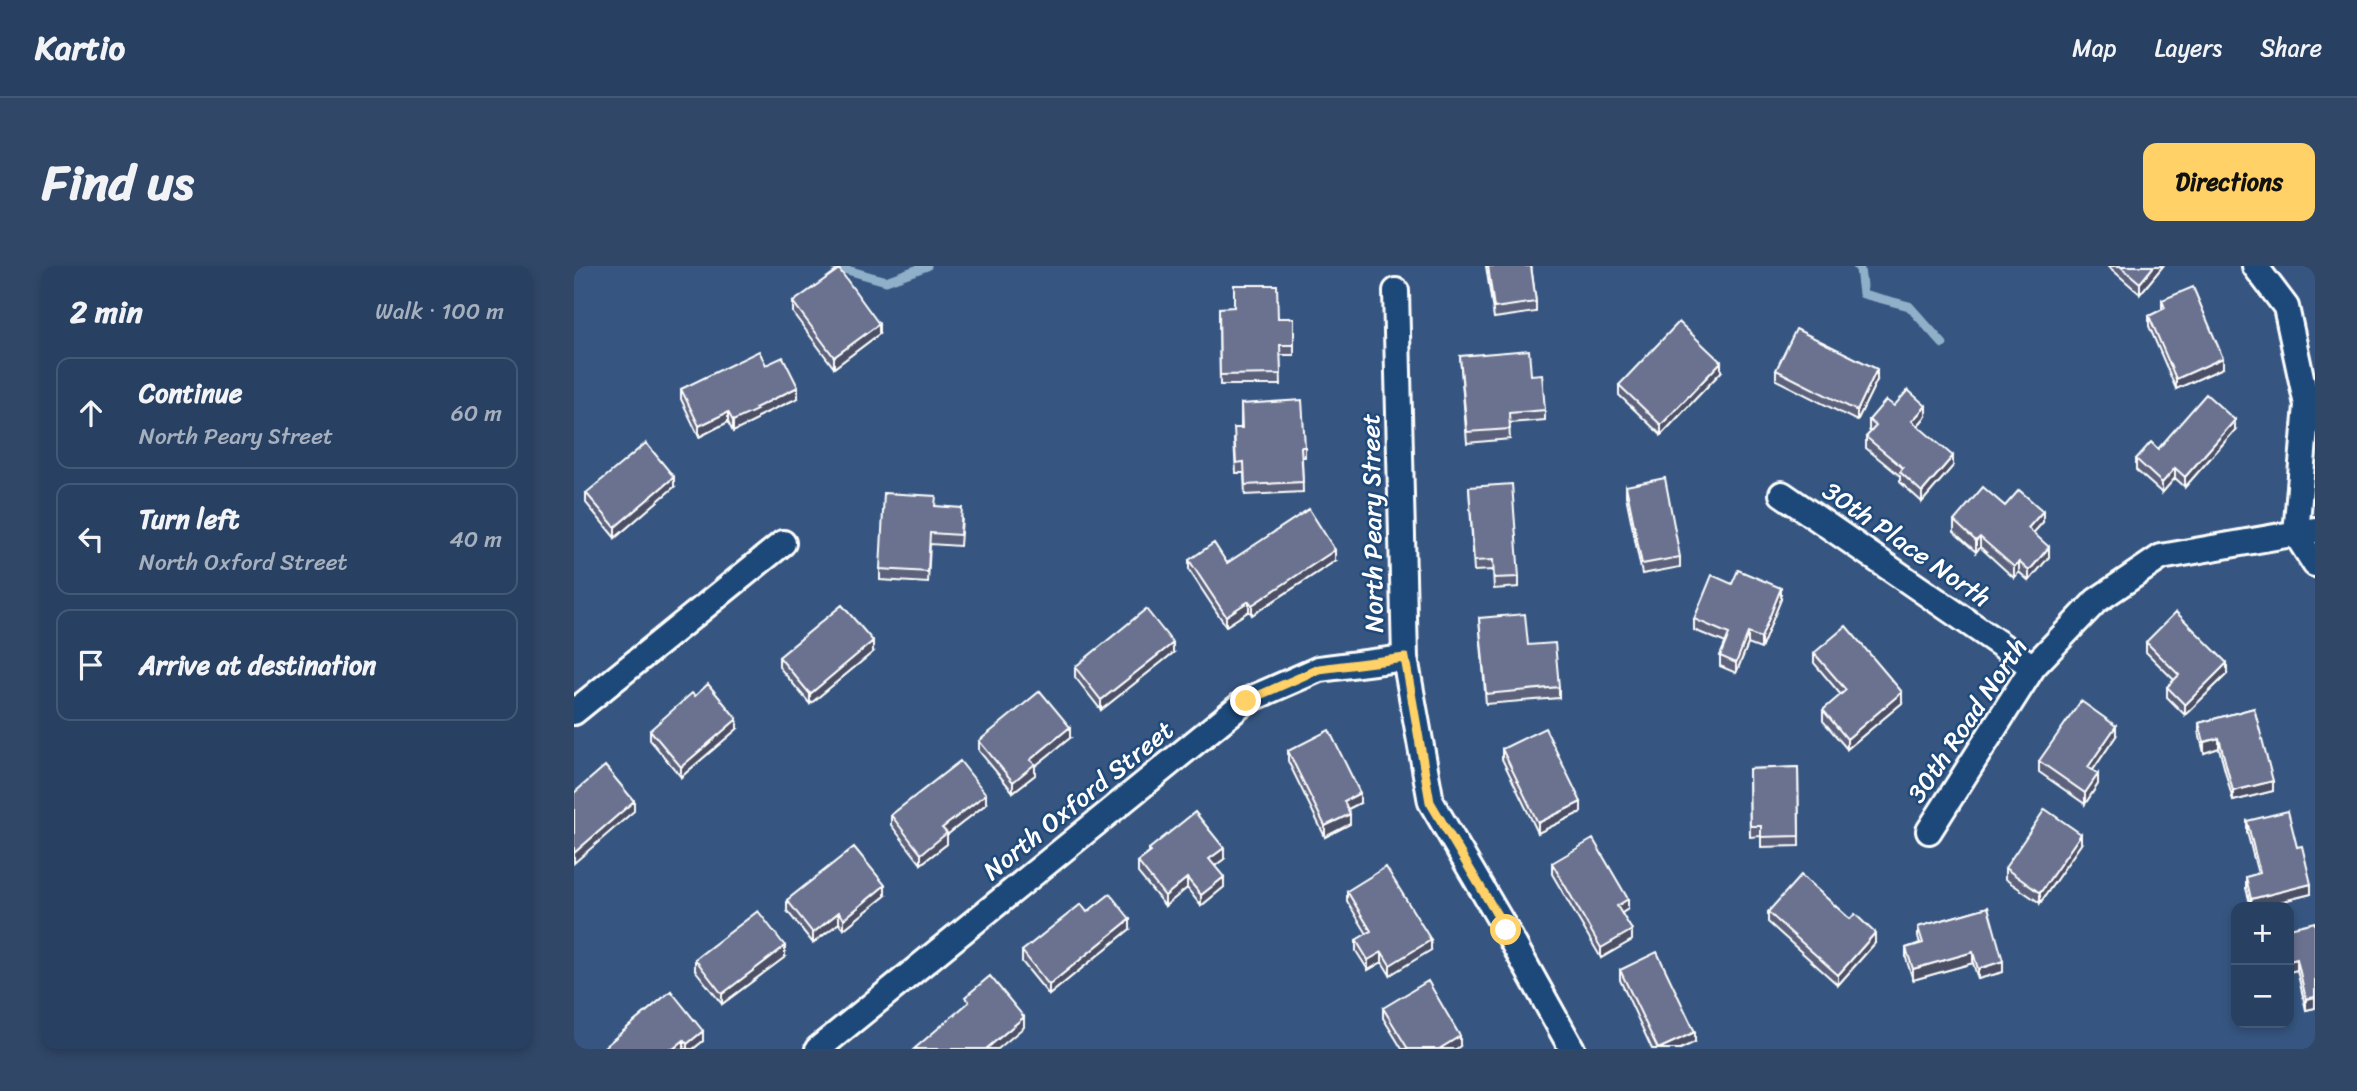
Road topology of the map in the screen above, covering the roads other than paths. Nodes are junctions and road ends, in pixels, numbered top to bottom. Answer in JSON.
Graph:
{"nodes":[{"id":1,"x":2255,"y":266,"type":"edge"},
{"id":2,"x":1396,"y":291,"type":"dead end"},
{"id":3,"x":1782,"y":495,"type":"dead end"},
{"id":4,"x":2305,"y":532,"type":"edge"},
{"id":5,"x":783,"y":543,"type":"dead end"},
{"id":6,"x":2315,"y":564,"type":"edge"},
{"id":7,"x":1405,"y":658,"type":"junction"},
{"id":8,"x":2033,"y":667,"type":"junction"},
{"id":9,"x":574,"y":712,"type":"edge"},
{"id":10,"x":1929,"y":831,"type":"dead end"},
{"id":11,"x":818,"y":1049,"type":"edge"},
{"id":12,"x":1572,"y":1049,"type":"edge"}],
"edges":[{"from":1,"to":4,"type":"street"},
{"from":2,"to":7,"type":"street","name":"North Peary Street"},
{"from":3,"to":8,"type":"street","name":"30th Place North"},
{"from":4,"to":6,"type":"street"},
{"from":4,"to":8,"type":"street","name":"30th Road North"},
{"from":5,"to":9,"type":"street"},
{"from":7,"to":11,"type":"street","name":"North Oxford Street"},
{"from":7,"to":12,"type":"street","name":"North Peary Street"},
{"from":8,"to":10,"type":"street","name":"30th Road North"}]}
